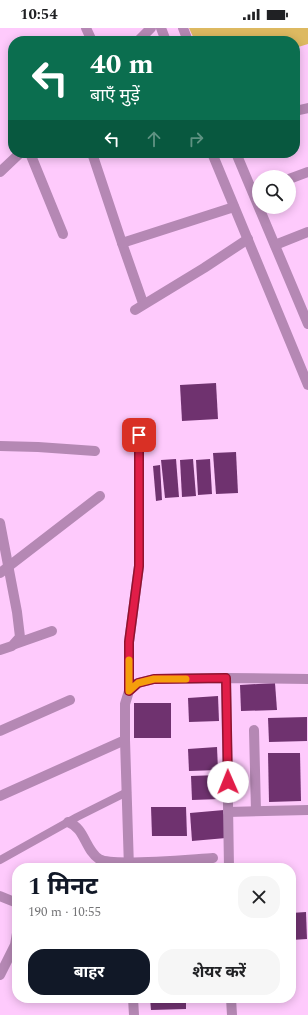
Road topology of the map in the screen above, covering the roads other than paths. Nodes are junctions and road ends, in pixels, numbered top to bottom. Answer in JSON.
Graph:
{"nodes":[{"id":1,"x":152,"y":28,"type":"edge"},
{"id":2,"x":143,"y":36,"type":"edge"},
{"id":3,"x":15,"y":158,"type":"edge"},
{"id":4,"x":32,"y":158,"type":"edge"},
{"id":5,"x":94,"y":158,"type":"edge"},
{"id":6,"x":214,"y":158,"type":"edge"},
{"id":7,"x":239,"y":158,"type":"edge"},
{"id":8,"x":0,"y":172,"type":"edge"},
{"id":9,"x":308,"y":172,"type":"edge"},
{"id":10,"x":296,"y":176,"type":"edge"},
{"id":11,"x":252,"y":184,"type":"edge"},
{"id":12,"x":234,"y":207,"type":"junction"},
{"id":13,"x":264,"y":214,"type":"edge"},
{"id":14,"x":308,"y":232,"type":"edge"},
{"id":15,"x":63,"y":234,"type":"dead end"},
{"id":16,"x":248,"y":239,"type":"junction"},
{"id":17,"x":122,"y":243,"type":"junction"},
{"id":18,"x":275,"y":245,"type":"junction"},
{"id":19,"x":143,"y":304,"type":"junction"},
{"id":20,"x":135,"y":310,"type":"dead end"},
{"id":21,"x":308,"y":324,"type":"edge"},
{"id":22,"x":308,"y":385,"type":"edge"},
{"id":23,"x":139,"y":435,"type":"dead end"},
{"id":24,"x":0,"y":446,"type":"edge"},
{"id":25,"x":95,"y":451,"type":"dead end"},
{"id":26,"x":100,"y":496,"type":"dead end"},
{"id":27,"x":0,"y":523,"type":"edge"},
{"id":28,"x":4,"y":570,"type":"edge"},
{"id":29,"x":52,"y":631,"type":"dead end"},
{"id":30,"x":15,"y":644,"type":"junction"},
{"id":31,"x":0,"y":650,"type":"edge"},
{"id":32,"x":226,"y":678,"type":"junction"},
{"id":33,"x":308,"y":679,"type":"edge"},
{"id":34,"x":129,"y":691,"type":"junction"},
{"id":35,"x":70,"y":700,"type":"dead end"},
{"id":36,"x":254,"y":730,"type":"dead end"},
{"id":37,"x":0,"y":731,"type":"edge"},
{"id":38,"x":125,"y":740,"type":"junction"},
{"id":39,"x":127,"y":792,"type":"junction"},
{"id":40,"x":0,"y":796,"type":"edge"},
{"id":41,"x":308,"y":810,"type":"edge"},
{"id":42,"x":256,"y":811,"type":"junction"},
{"id":43,"x":228,"y":812,"type":"junction"},
{"id":44,"x":68,"y":822,"type":"junction"},
{"id":45,"x":213,"y":858,"type":"dead end"},
{"id":46,"x":0,"y":860,"type":"edge"},
{"id":47,"x":114,"y":863,"type":"edge"},
{"id":48,"x":129,"y":863,"type":"edge"},
{"id":49,"x":153,"y":863,"type":"edge"},
{"id":50,"x":229,"y":863,"type":"edge"},
{"id":51,"x":0,"y":896,"type":"edge"},
{"id":52,"x":12,"y":900,"type":"edge"},
{"id":53,"x":12,"y":952,"type":"edge"},
{"id":54,"x":0,"y":975,"type":"edge"},
{"id":55,"x":133,"y":1003,"type":"edge"},
{"id":56,"x":231,"y":1003,"type":"edge"},
{"id":57,"x":134,"y":1015,"type":"edge"},
{"id":58,"x":232,"y":1015,"type":"edge"}],
"edges":[{"from":1,"to":2,"type":"street"},
{"from":3,"to":8,"type":"street"},
{"from":4,"to":15,"type":"street"},
{"from":5,"to":17,"type":"street"},
{"from":6,"to":12,"type":"street"},
{"from":7,"to":11,"type":"street"},
{"from":9,"to":10,"type":"street"},
{"from":12,"to":16,"type":"street"},
{"from":12,"to":17,"type":"street"},
{"from":13,"to":18,"type":"street"},
{"from":14,"to":18,"type":"street"},
{"from":16,"to":19,"type":"street"},
{"from":16,"to":22,"type":"street"},
{"from":17,"to":19,"type":"street"},
{"from":18,"to":21,"type":"street"},
{"from":19,"to":20,"type":"street"},
{"from":23,"to":34,"type":"street"},
{"from":24,"to":25,"type":"street"},
{"from":26,"to":28,"type":"street"},
{"from":27,"to":28,"type":"street"},
{"from":28,"to":30,"type":"street"},
{"from":29,"to":30,"type":"street"},
{"from":30,"to":31,"type":"street"},
{"from":32,"to":33,"type":"street"},
{"from":32,"to":34,"type":"street"},
{"from":32,"to":43,"type":"street"},
{"from":34,"to":38,"type":"street"},
{"from":35,"to":37,"type":"street"},
{"from":36,"to":42,"type":"street"},
{"from":38,"to":39,"type":"street"},
{"from":38,"to":40,"type":"street"},
{"from":39,"to":44,"type":"lane"},
{"from":39,"to":48,"type":"street"},
{"from":41,"to":42,"type":"street"},
{"from":42,"to":43,"type":"street"},
{"from":43,"to":50,"type":"street"},
{"from":44,"to":46,"type":"lane"},
{"from":44,"to":47,"type":"street"},
{"from":45,"to":49,"type":"street"},
{"from":51,"to":52,"type":"street"},
{"from":53,"to":54,"type":"street"},
{"from":55,"to":57,"type":"street"},
{"from":56,"to":58,"type":"street"}]}
